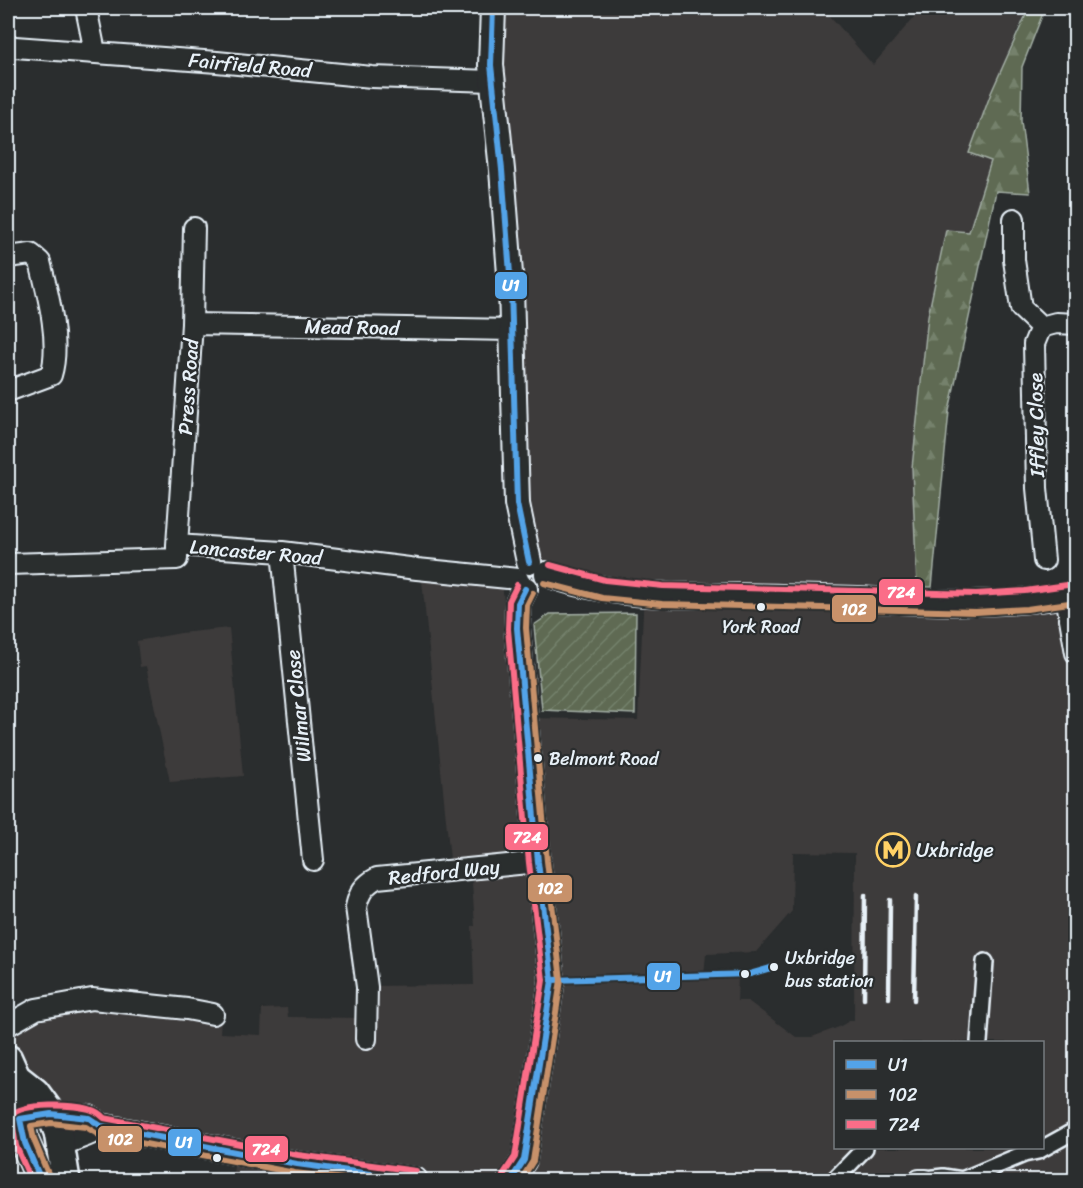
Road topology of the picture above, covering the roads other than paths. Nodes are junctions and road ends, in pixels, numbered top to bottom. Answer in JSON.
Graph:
{"nodes":[{"id":1,"x":86,"y":8,"type":"edge"},
{"id":2,"x":493,"y":8,"type":"edge"},
{"id":3,"x":8,"y":49,"type":"edge"},
{"id":4,"x":95,"y":52,"type":"junction"},
{"id":5,"x":492,"y":81,"type":"junction"},
{"id":6,"x":1014,"y":219,"type":"dead end"},
{"id":7,"x":194,"y":228,"type":"dead end"},
{"id":8,"x":8,"y":257,"type":"edge"},
{"id":9,"x":192,"y":324,"type":"junction"},
{"id":10,"x":1076,"y":324,"type":"edge"},
{"id":11,"x":1041,"y":327,"type":"junction"},
{"id":12,"x":512,"y":330,"type":"junction"},
{"id":13,"x":8,"y":391,"type":"edge"},
{"id":14,"x":177,"y":545,"type":"junction"},
{"id":15,"x":282,"y":552,"type":"junction"},
{"id":16,"x":1044,"y":560,"type":"dead end"},
{"id":17,"x":8,"y":564,"type":"edge"},
{"id":18,"x":530,"y":576,"type":"junction"},
{"id":19,"x":1071,"y":594,"type":"edge"},
{"id":20,"x":1076,"y":653,"type":"edge"},
{"id":21,"x":313,"y":860,"type":"dead end"},
{"id":22,"x":537,"y":862,"type":"junction"},
{"id":23,"x":985,"y":962,"type":"dead end"},
{"id":24,"x":213,"y":1014,"type":"dead end"},
{"id":25,"x":8,"y":1025,"type":"edge"},
{"id":26,"x":366,"y":1039,"type":"dead end"},
{"id":27,"x":979,"y":1041,"type":"edge"},
{"id":28,"x":12,"y":1068,"type":"edge"},
{"id":29,"x":51,"y":1114,"type":"junction"},
{"id":30,"x":101,"y":1126,"type":"junction"},
{"id":31,"x":1076,"y":1130,"type":"edge"},
{"id":32,"x":15,"y":1132,"type":"edge"},
{"id":33,"x":59,"y":1145,"type":"junction"},
{"id":34,"x":1044,"y":1148,"type":"edge"},
{"id":35,"x":864,"y":1149,"type":"edge"},
{"id":36,"x":1042,"y":1149,"type":"edge"},
{"id":37,"x":41,"y":1180,"type":"edge"},
{"id":38,"x":66,"y":1180,"type":"edge"},
{"id":39,"x":415,"y":1180,"type":"edge"},
{"id":40,"x":511,"y":1180,"type":"edge"},
{"id":41,"x":834,"y":1180,"type":"edge"},
{"id":42,"x":924,"y":1180,"type":"edge"}],
"edges":[{"from":1,"to":4,"type":"street"},
{"from":2,"to":5,"type":"street"},
{"from":3,"to":4,"type":"street","name":"Fairfield Road"},
{"from":4,"to":5,"type":"street","name":"Fairfield Road"},
{"from":5,"to":12,"type":"street"},
{"from":6,"to":11,"type":"street"},
{"from":7,"to":9,"type":"street","name":"Press Road"},
{"from":8,"to":13,"type":"street"},
{"from":9,"to":12,"type":"street","name":"Mead Road"},
{"from":9,"to":14,"type":"street","name":"Press Road"},
{"from":10,"to":11,"type":"street"},
{"from":11,"to":16,"type":"street","name":"Iffley Close"},
{"from":12,"to":18,"type":"street"},
{"from":14,"to":15,"type":"street","name":"Lancaster Road"},
{"from":14,"to":17,"type":"street","name":"Lancaster Road"},
{"from":15,"to":18,"type":"street","name":"Lancaster Road"},
{"from":15,"to":21,"type":"street","name":"Wilmar Close"},
{"from":18,"to":19,"type":"street"},
{"from":18,"to":22,"type":"street"},
{"from":19,"to":20,"type":"street"},
{"from":22,"to":26,"type":"street","name":"Redford Way"},
{"from":22,"to":40,"type":"street"},
{"from":23,"to":27,"type":"street"},
{"from":24,"to":25,"type":"street"},
{"from":28,"to":29,"type":"main road"},
{"from":28,"to":32,"type":"main road"},
{"from":29,"to":30,"type":"street"},
{"from":29,"to":32,"type":"street"},
{"from":29,"to":33,"type":"main road"},
{"from":30,"to":33,"type":"street"},
{"from":30,"to":39,"type":"street"},
{"from":31,"to":34,"type":"street"},
{"from":32,"to":37,"type":"main road"},
{"from":33,"to":38,"type":"main road"},
{"from":35,"to":41,"type":"street"},
{"from":36,"to":42,"type":"street"}]}
